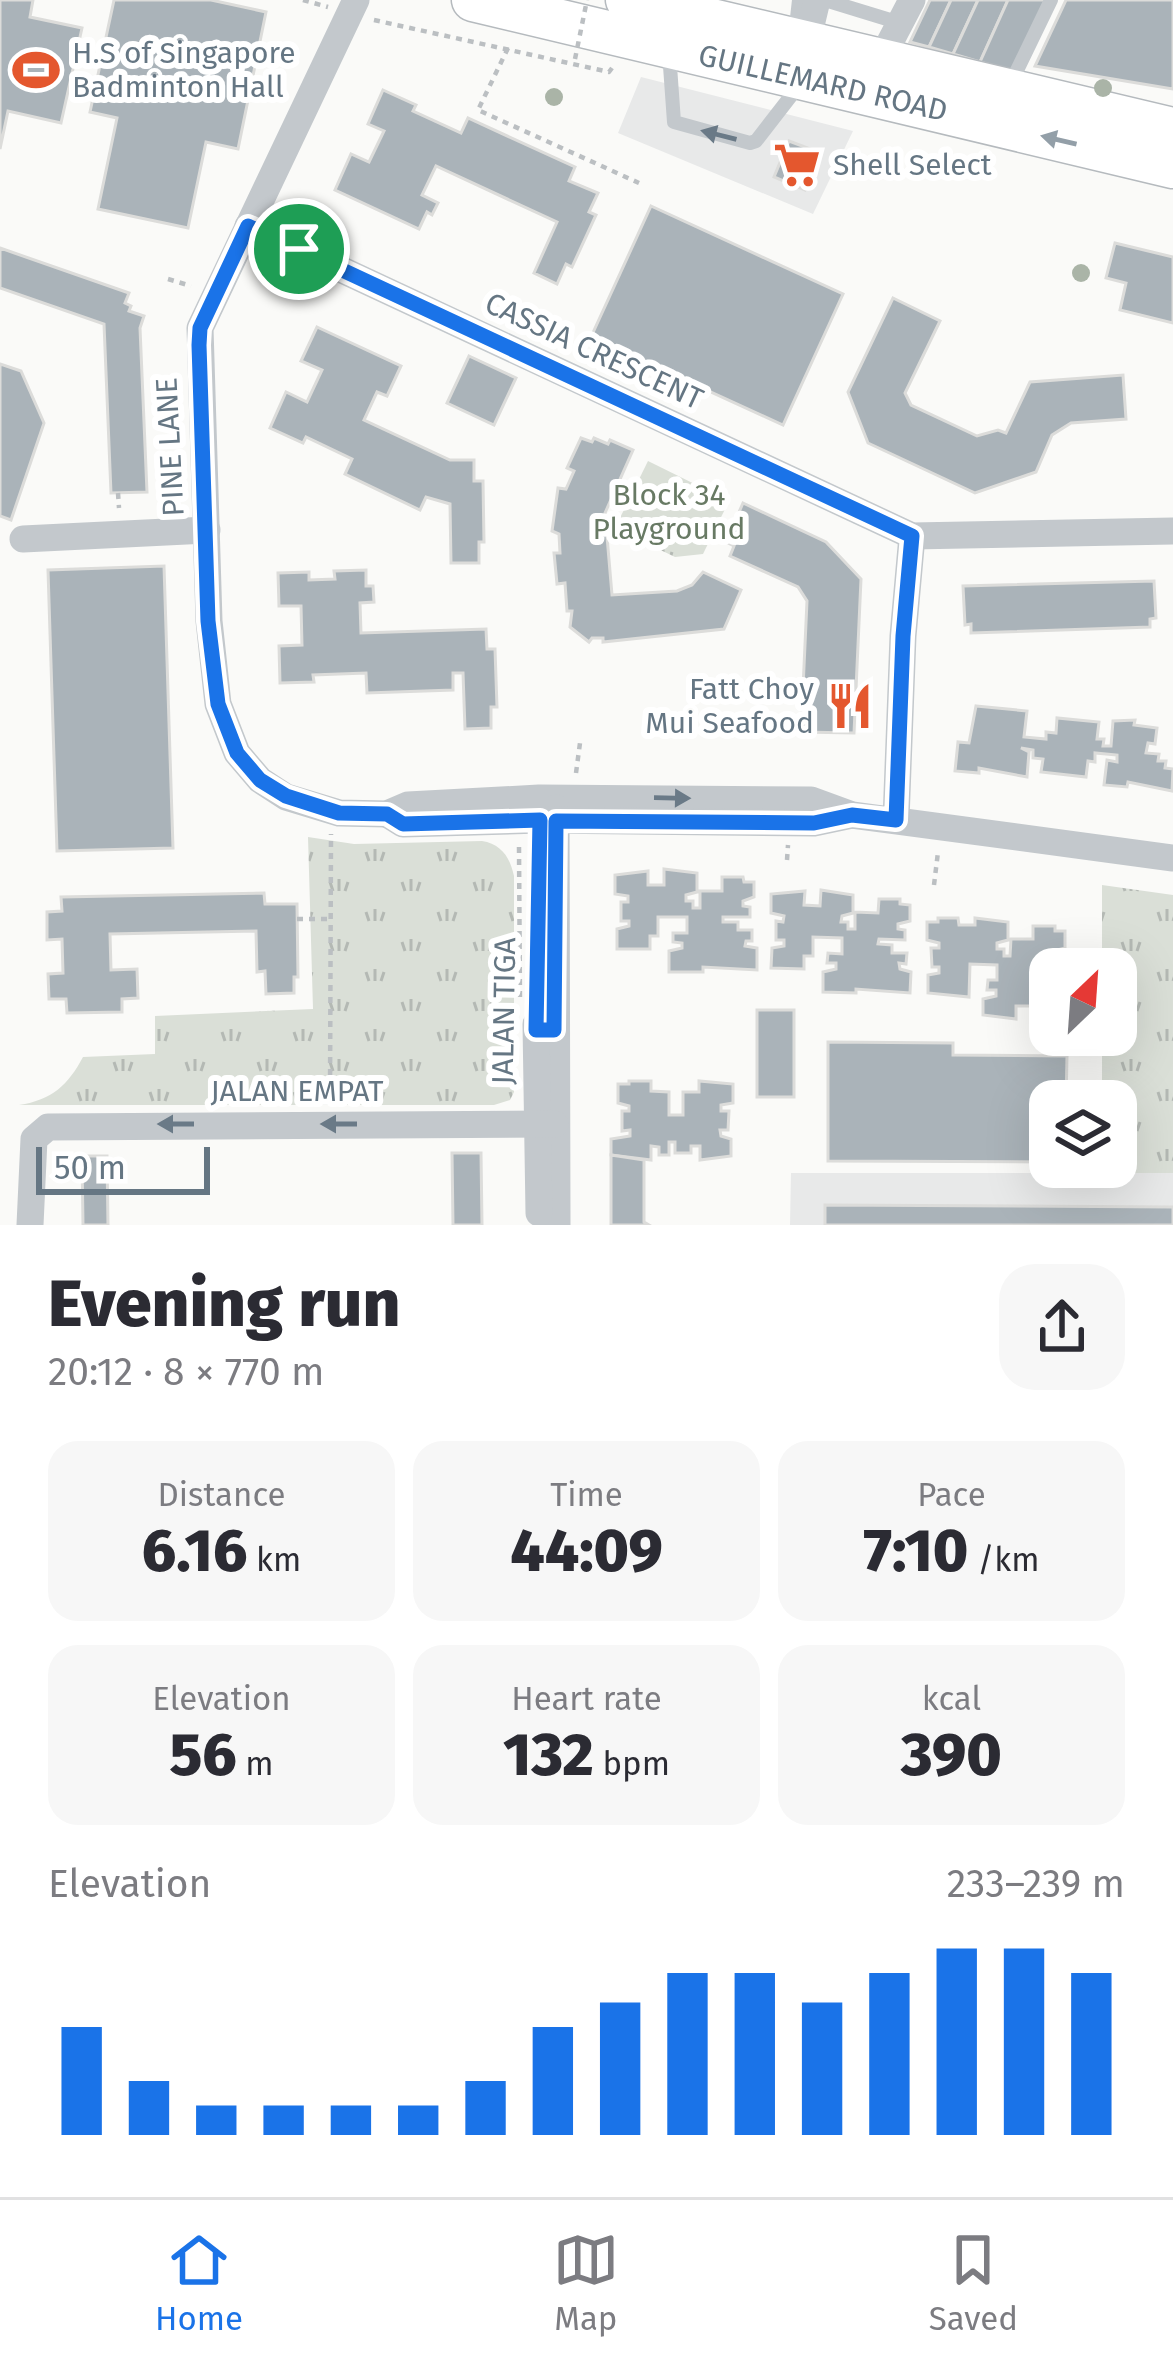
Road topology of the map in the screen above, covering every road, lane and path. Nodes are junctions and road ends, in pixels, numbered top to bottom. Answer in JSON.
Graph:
{"nodes":[{"id":1,"x":356,"y":0,"type":"edge"},
{"id":2,"x":473,"y":0,"type":"edge"},
{"id":3,"x":587,"y":0,"type":"edge"},
{"id":4,"x":627,"y":0,"type":"edge"},
{"id":5,"x":822,"y":0,"type":"edge"},
{"id":6,"x":1051,"y":0,"type":"edge"},
{"id":7,"x":690,"y":21,"type":"edge"},
{"id":8,"x":801,"y":40,"type":"edge"},
{"id":9,"x":889,"y":44,"type":"edge"},
{"id":10,"x":508,"y":48,"type":"dead end"},
{"id":11,"x":575,"y":59,"type":"dead end"},
{"id":12,"x":1007,"y":90,"type":"junction"},
{"id":13,"x":1173,"y":129,"type":"edge"},
{"id":14,"x":1173,"y":166,"type":"edge"},
{"id":15,"x":638,"y":183,"type":"dead end"},
{"id":16,"x":248,"y":226,"type":"junction"},
{"id":17,"x":167,"y":279,"type":"dead end"},
{"id":18,"x":194,"y":287,"type":"dead end"},
{"id":19,"x":207,"y":530,"type":"junction"},
{"id":20,"x":1173,"y":531,"type":"edge"},
{"id":21,"x":912,"y":536,"type":"junction"},
{"id":22,"x":23,"y":539,"type":"dead end"},
{"id":23,"x":580,"y":743,"type":"dead end"},
{"id":24,"x":553,"y":803,"type":"junction"},
{"id":25,"x":896,"y":820,"type":"junction"},
{"id":26,"x":331,"y":834,"type":"dead end"},
{"id":27,"x":788,"y":845,"type":"dead end"},
{"id":28,"x":1173,"y":858,"type":"edge"},
{"id":29,"x":787,"y":860,"type":"dead end"},
{"id":30,"x":937,"y":863,"type":"dead end"},
{"id":31,"x":934,"y":885,"type":"dead end"},
{"id":32,"x":297,"y":919,"type":"dead end"},
{"id":33,"x":330,"y":919,"type":"junction"},
{"id":34,"x":330,"y":1124,"type":"junction"},
{"id":35,"x":545,"y":1124,"type":"junction"},
{"id":36,"x":30,"y":1225,"type":"edge"},
{"id":37,"x":539,"y":1225,"type":"edge"},
{"id":38,"x":557,"y":1225,"type":"edge"}],
"edges":[{"from":1,"to":16,"type":"street","name":"PINE LANE"},
{"from":2,"to":7,"type":"main road","name":"GUILLEMARD ROAD"},
{"from":3,"to":11,"type":"path","bridge":true},
{"from":4,"to":7,"type":"main road","name":"GUILLEMARD ROAD"},
{"from":5,"to":8,"type":"street"},
{"from":5,"to":9,"type":"lane"},
{"from":6,"to":12,"type":"lane"},
{"from":7,"to":8,"type":"main road","name":"GUILLEMARD ROAD"},
{"from":8,"to":7,"type":"lane","one_way":true},
{"from":8,"to":9,"type":"main road","name":"GUILLEMARD ROAD"},
{"from":9,"to":12,"type":"main road","name":"GUILLEMARD ROAD"},
{"from":14,"to":9,"type":"main road","name":"GUILLEMARD ROAD","one_way":true},
{"from":10,"to":15,"type":"path"},
{"from":12,"to":13,"type":"main road","name":"GUILLEMARD ROAD"},
{"from":16,"to":19,"type":"street","name":"PINE LANE"},
{"from":16,"to":21,"type":"street","name":"CASSIA CRESCENT"},
{"from":17,"to":18,"type":"path"},
{"from":19,"to":22,"type":"street"},
{"from":19,"to":24,"type":"street","name":"PINE LANE"},
{"from":20,"to":21,"type":"street","name":"CASSIA CRESCENT"},
{"from":21,"to":25,"type":"street"},
{"from":23,"to":24,"type":"path"},
{"from":24,"to":25,"type":"street","name":"PINE LANE"},
{"from":24,"to":35,"type":"street","name":"JALAN TIGA"},
{"from":25,"to":28,"type":"street","name":"PINE LANE"},
{"from":26,"to":33,"type":"path"},
{"from":27,"to":29,"type":"path"},
{"from":30,"to":31,"type":"path"},
{"from":32,"to":33,"type":"path"},
{"from":33,"to":34,"type":"path"},
{"from":35,"to":34,"type":"street","name":"JALAN EMPAT","one_way":true},
{"from":34,"to":36,"type":"street","name":"JALAN EMPAT","one_way":true},
{"from":35,"to":37,"type":"street","name":"JALAN TIGA"},
{"from":35,"to":38,"type":"street","name":"JALAN TIGA"}]}
